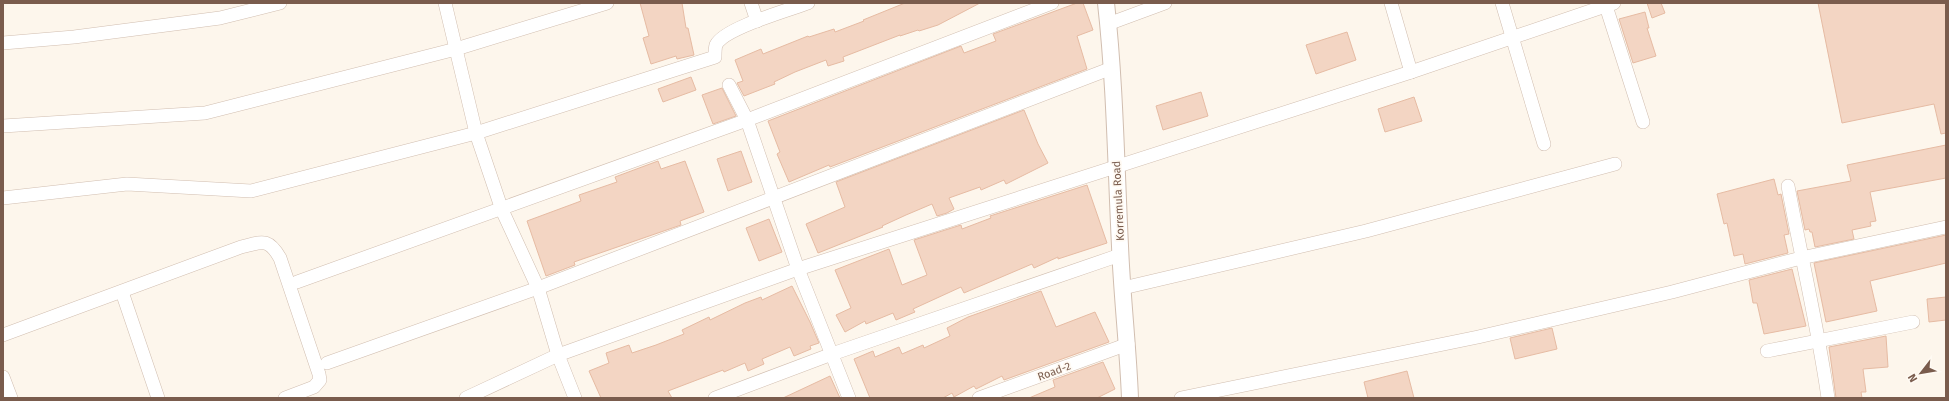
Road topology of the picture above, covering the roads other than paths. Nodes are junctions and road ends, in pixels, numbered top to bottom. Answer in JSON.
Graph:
{"nodes":[{"id":1,"x":280,"y":3,"type":"edge"},
{"id":2,"x":445,"y":3,"type":"edge"},
{"id":3,"x":607,"y":3,"type":"edge"},
{"id":4,"x":751,"y":3,"type":"edge"},
{"id":5,"x":808,"y":3,"type":"edge"},
{"id":6,"x":1052,"y":3,"type":"edge"},
{"id":7,"x":1106,"y":3,"type":"edge"},
{"id":8,"x":1165,"y":3,"type":"edge"},
{"id":9,"x":1391,"y":3,"type":"edge"},
{"id":10,"x":1502,"y":3,"type":"edge"},
{"id":11,"x":1608,"y":4,"type":"edge"},
{"id":12,"x":757,"y":21,"type":"junction"},
{"id":13,"x":1108,"y":24,"type":"junction"},
{"id":14,"x":1512,"y":37,"type":"junction"},
{"id":15,"x":3,"y":43,"type":"edge"},
{"id":16,"x":456,"y":49,"type":"junction"},
{"id":17,"x":1112,"y":68,"type":"junction"},
{"id":18,"x":1411,"y":72,"type":"junction"},
{"id":19,"x":729,"y":85,"type":"dead end"},
{"id":20,"x":747,"y":120,"type":"junction"},
{"id":21,"x":1643,"y":122,"type":"dead end"},
{"id":22,"x":3,"y":126,"type":"edge"},
{"id":23,"x":476,"y":133,"type":"junction"},
{"id":24,"x":1544,"y":144,"type":"dead end"},
{"id":25,"x":1615,"y":164,"type":"dead end"},
{"id":26,"x":1116,"y":166,"type":"junction"},
{"id":27,"x":1788,"y":186,"type":"dead end"},
{"id":28,"x":3,"y":198,"type":"edge"},
{"id":29,"x":773,"y":198,"type":"junction"},
{"id":30,"x":502,"y":210,"type":"junction"},
{"id":31,"x":1946,"y":227,"type":"edge"},
{"id":32,"x":1120,"y":255,"type":"junction"},
{"id":33,"x":1801,"y":258,"type":"junction"},
{"id":34,"x":798,"y":268,"type":"junction"},
{"id":35,"x":297,"y":282,"type":"dead end"},
{"id":36,"x":538,"y":288,"type":"junction"},
{"id":37,"x":1123,"y":288,"type":"junction"},
{"id":38,"x":122,"y":292,"type":"junction"},
{"id":39,"x":1913,"y":322,"type":"dead end"},
{"id":40,"x":3,"y":335,"type":"edge"},
{"id":41,"x":1820,"y":340,"type":"junction"},
{"id":42,"x":1128,"y":344,"type":"junction"},
{"id":43,"x":1767,"y":351,"type":"dead end"},
{"id":44,"x":832,"y":354,"type":"junction"},
{"id":45,"x":558,"y":355,"type":"junction"},
{"id":46,"x":327,"y":363,"type":"dead end"},
{"id":47,"x":3,"y":376,"type":"edge"},
{"id":48,"x":152,"y":397,"type":"edge"},
{"id":49,"x":11,"y":398,"type":"edge"},
{"id":50,"x":285,"y":398,"type":"edge"},
{"id":51,"x":466,"y":398,"type":"edge"},
{"id":52,"x":575,"y":398,"type":"edge"},
{"id":53,"x":715,"y":398,"type":"edge"},
{"id":54,"x":849,"y":398,"type":"edge"},
{"id":55,"x":979,"y":398,"type":"edge"},
{"id":56,"x":1130,"y":398,"type":"edge"},
{"id":57,"x":1181,"y":398,"type":"edge"},
{"id":58,"x":1828,"y":398,"type":"edge"}],
"edges":[{"from":1,"to":15,"type":"street"},
{"from":2,"to":16,"type":"street"},
{"from":3,"to":16,"type":"street"},
{"from":4,"to":12,"type":"street"},
{"from":5,"to":12,"type":"street"},
{"from":6,"to":20,"type":"street"},
{"from":7,"to":13,"type":"street","name":"Korremula Road"},
{"from":8,"to":13,"type":"street"},
{"from":9,"to":18,"type":"street"},
{"from":10,"to":14,"type":"street"},
{"from":11,"to":14,"type":"street"},
{"from":11,"to":21,"type":"street"},
{"from":12,"to":23,"type":"street"},
{"from":13,"to":17,"type":"street","name":"Korremula Road"},
{"from":14,"to":18,"type":"street"},
{"from":14,"to":24,"type":"street"},
{"from":16,"to":22,"type":"street"},
{"from":16,"to":23,"type":"street"},
{"from":17,"to":26,"type":"street","name":"Korremula Road"},
{"from":17,"to":29,"type":"street"},
{"from":18,"to":26,"type":"street"},
{"from":19,"to":20,"type":"street"},
{"from":20,"to":29,"type":"street"},
{"from":20,"to":30,"type":"street"},
{"from":23,"to":28,"type":"street"},
{"from":23,"to":30,"type":"street"},
{"from":25,"to":37,"type":"street"},
{"from":26,"to":32,"type":"street","name":"Korremula Road"},
{"from":26,"to":34,"type":"street"},
{"from":27,"to":33,"type":"street"},
{"from":29,"to":34,"type":"street"},
{"from":29,"to":36,"type":"street"},
{"from":30,"to":35,"type":"street"},
{"from":30,"to":36,"type":"street"},
{"from":31,"to":33,"type":"street"},
{"from":32,"to":37,"type":"street","name":"Korremula Road"},
{"from":32,"to":44,"type":"street"},
{"from":33,"to":41,"type":"street"},
{"from":33,"to":57,"type":"street"},
{"from":34,"to":44,"type":"street"},
{"from":34,"to":45,"type":"street"},
{"from":36,"to":45,"type":"street"},
{"from":36,"to":46,"type":"street"},
{"from":37,"to":42,"type":"street","name":"Korremula Road"},
{"from":38,"to":40,"type":"street"},
{"from":38,"to":48,"type":"street"},
{"from":38,"to":50,"type":"street"},
{"from":39,"to":41,"type":"street"},
{"from":41,"to":43,"type":"street"},
{"from":41,"to":58,"type":"street"},
{"from":42,"to":55,"type":"street","name":"Road-2"},
{"from":42,"to":56,"type":"street","name":"Korremula Road"},
{"from":44,"to":53,"type":"street"},
{"from":44,"to":54,"type":"street"},
{"from":45,"to":51,"type":"street"},
{"from":45,"to":52,"type":"street"},
{"from":47,"to":49,"type":"street"}]}
